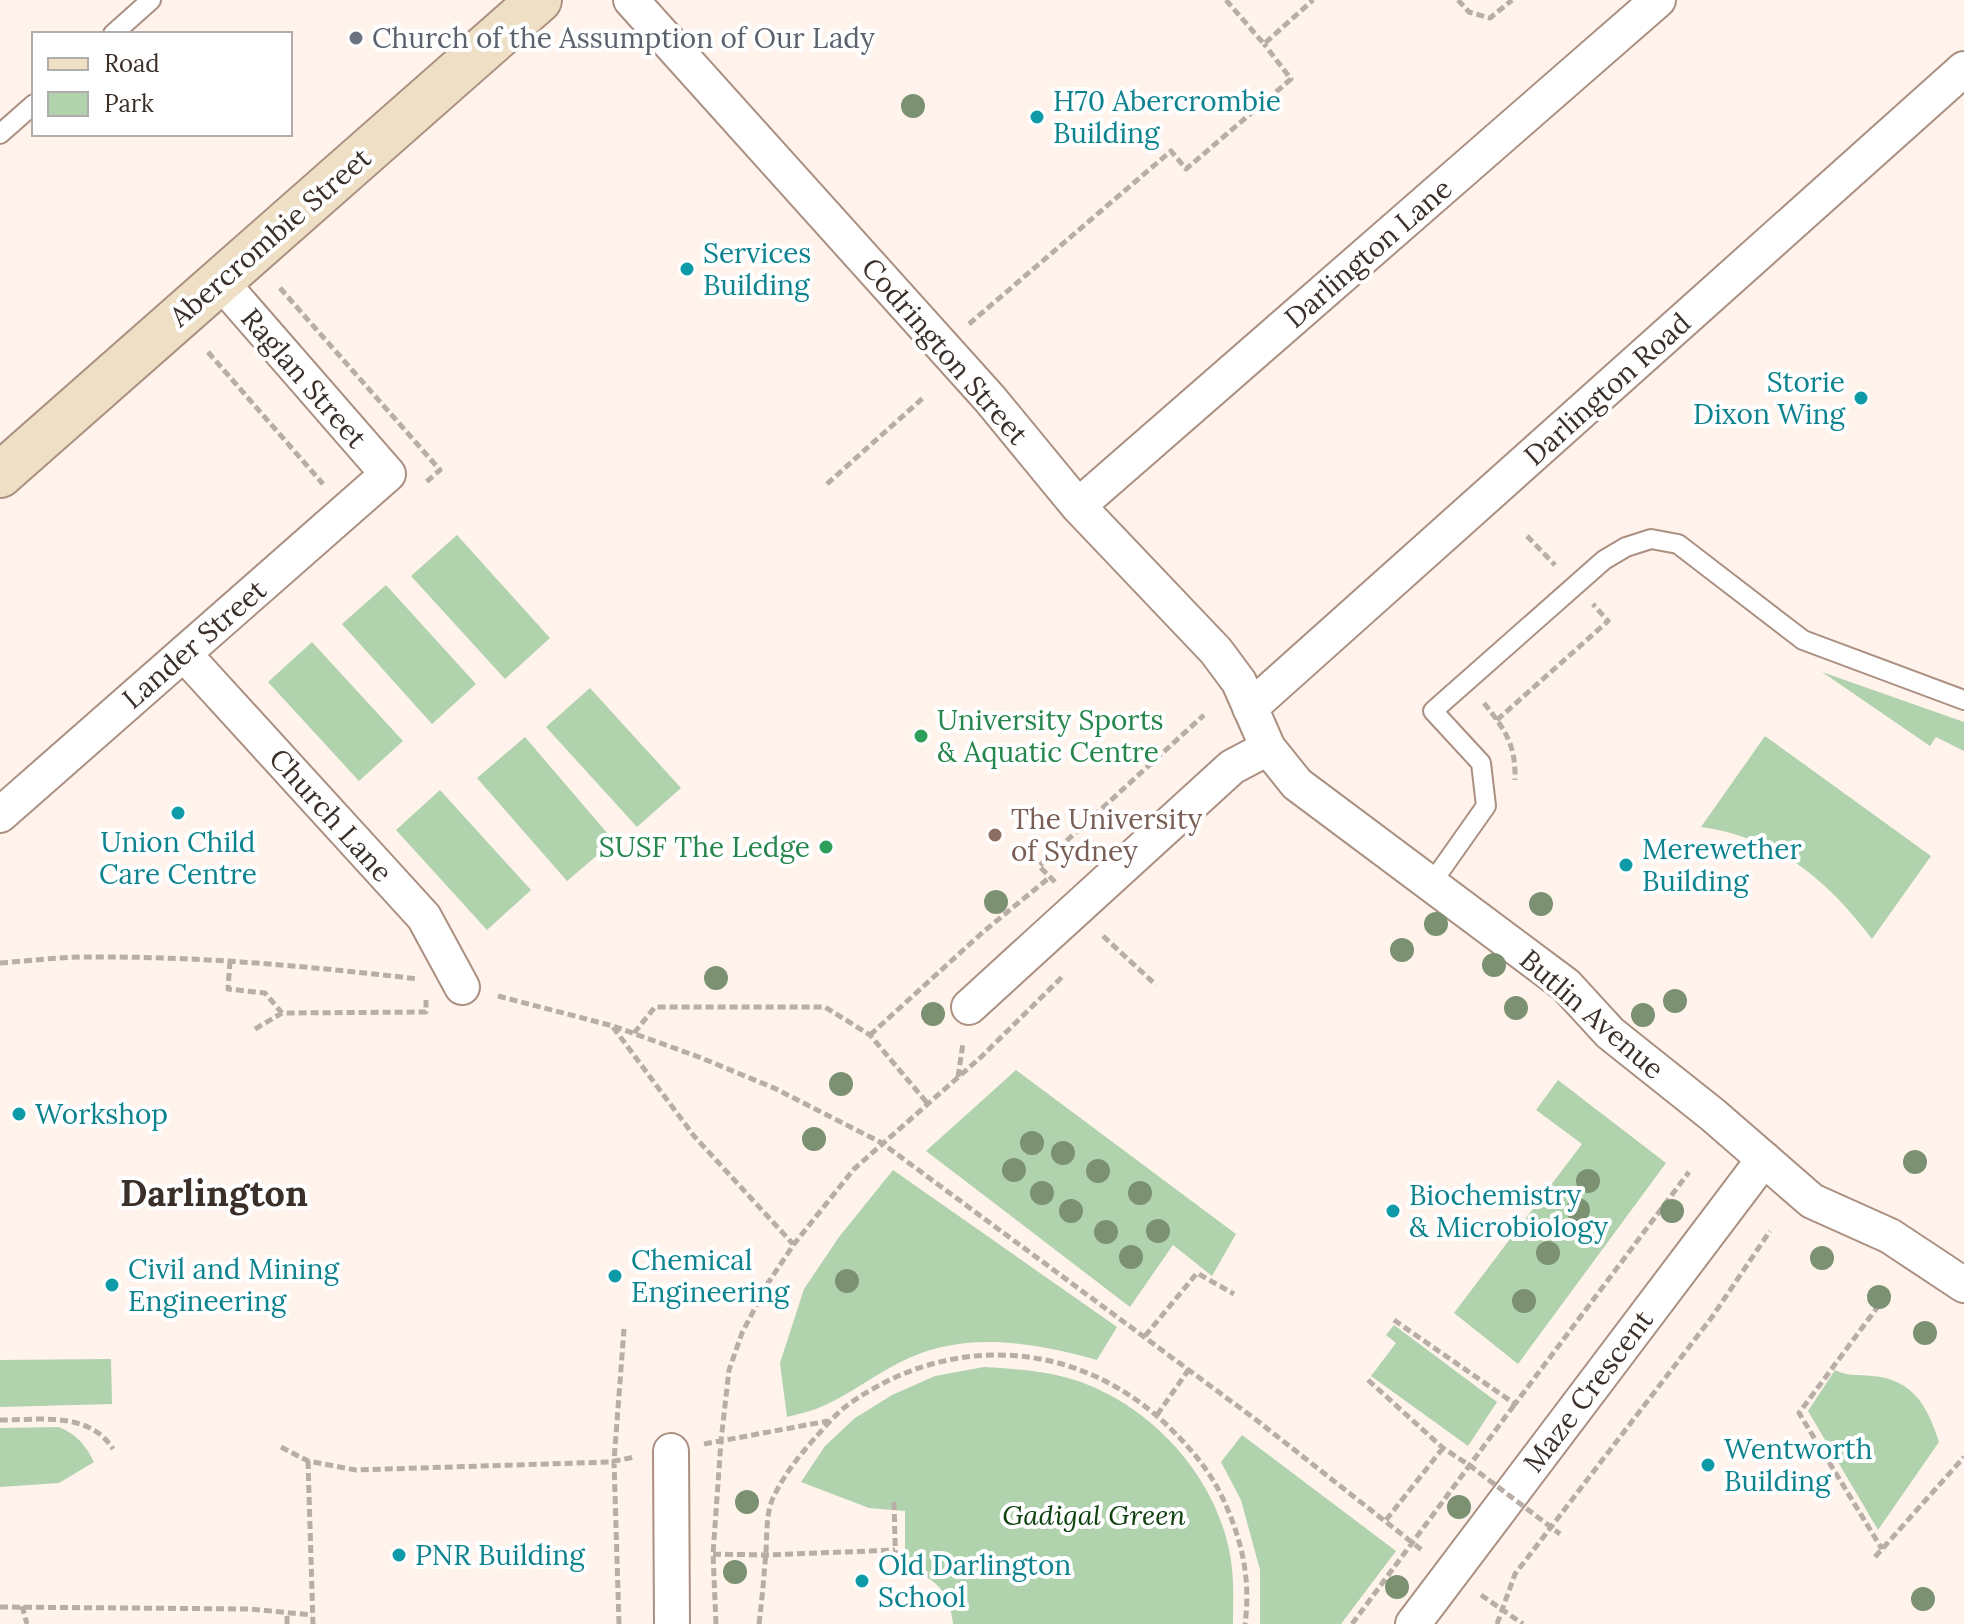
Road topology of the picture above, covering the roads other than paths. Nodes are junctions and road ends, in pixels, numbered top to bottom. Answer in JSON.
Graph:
{"nodes":[{"id":1,"x":151,"y":0,"type":"edge"},
{"id":2,"x":539,"y":0,"type":"edge"},
{"id":3,"x":631,"y":0,"type":"edge"},
{"id":4,"x":1658,"y":0,"type":"edge"},
{"id":5,"x":115,"y":32,"type":"edge"},
{"id":6,"x":1964,"y":69,"type":"edge"},
{"id":7,"x":32,"y":106,"type":"edge"},
{"id":8,"x":0,"y":134,"type":"edge"},
{"id":9,"x":220,"y":281,"type":"junction"},
{"id":10,"x":388,"y":474,"type":"joint"},
{"id":11,"x":0,"y":475,"type":"edge"},
{"id":12,"x":1078,"y":506,"type":"junction"},
{"id":13,"x":184,"y":654,"type":"junction"},
{"id":14,"x":1964,"y":700,"type":"edge"},
{"id":15,"x":1250,"y":708,"type":"junction"},
{"id":16,"x":1268,"y":748,"type":"junction"},
{"id":17,"x":0,"y":815,"type":"edge"},
{"id":18,"x":1431,"y":884,"type":"junction"},
{"id":19,"x":462,"y":987,"type":"road end"},
{"id":20,"x":969,"y":1007,"type":"dead end"},
{"id":21,"x":1764,"y":1159,"type":"junction"},
{"id":22,"x":1964,"y":1285,"type":"edge"},
{"id":23,"x":671,"y":1451,"type":"road end"},
{"id":24,"x":672,"y":1624,"type":"edge"},
{"id":25,"x":1413,"y":1624,"type":"edge"}],
"edges":[{"from":1,"to":5,"type":"lane"},
{"from":2,"to":9,"type":"street","name":"Abercrombie Street"},
{"from":3,"to":12,"type":"street","name":"Codrington Street"},
{"from":4,"to":12,"type":"street","name":"Darlington Lane"},
{"from":6,"to":15,"type":"street","name":"Darlington Road"},
{"from":7,"to":8,"type":"lane"},
{"from":9,"to":10,"type":"street","name":"Raglan Street"},
{"from":9,"to":11,"type":"street","name":"Abercrombie Street"},
{"from":10,"to":13,"type":"street","name":"Lander Street"},
{"from":12,"to":15,"type":"street","name":"Codrington Street"},
{"from":13,"to":17,"type":"street","name":"Lander Street"},
{"from":13,"to":19,"type":"street","name":"Church Lane"},
{"from":14,"to":18,"type":"lane"},
{"from":15,"to":16,"type":"street","name":"Butlin Avenue"},
{"from":16,"to":18,"type":"street","name":"Butlin Avenue"},
{"from":16,"to":20,"type":"street"},
{"from":18,"to":21,"type":"street","name":"Butlin Avenue"},
{"from":21,"to":22,"type":"street","name":"Butlin Avenue"},
{"from":21,"to":25,"type":"street","name":"Maze Crescent"},
{"from":23,"to":24,"type":"street"}]}
